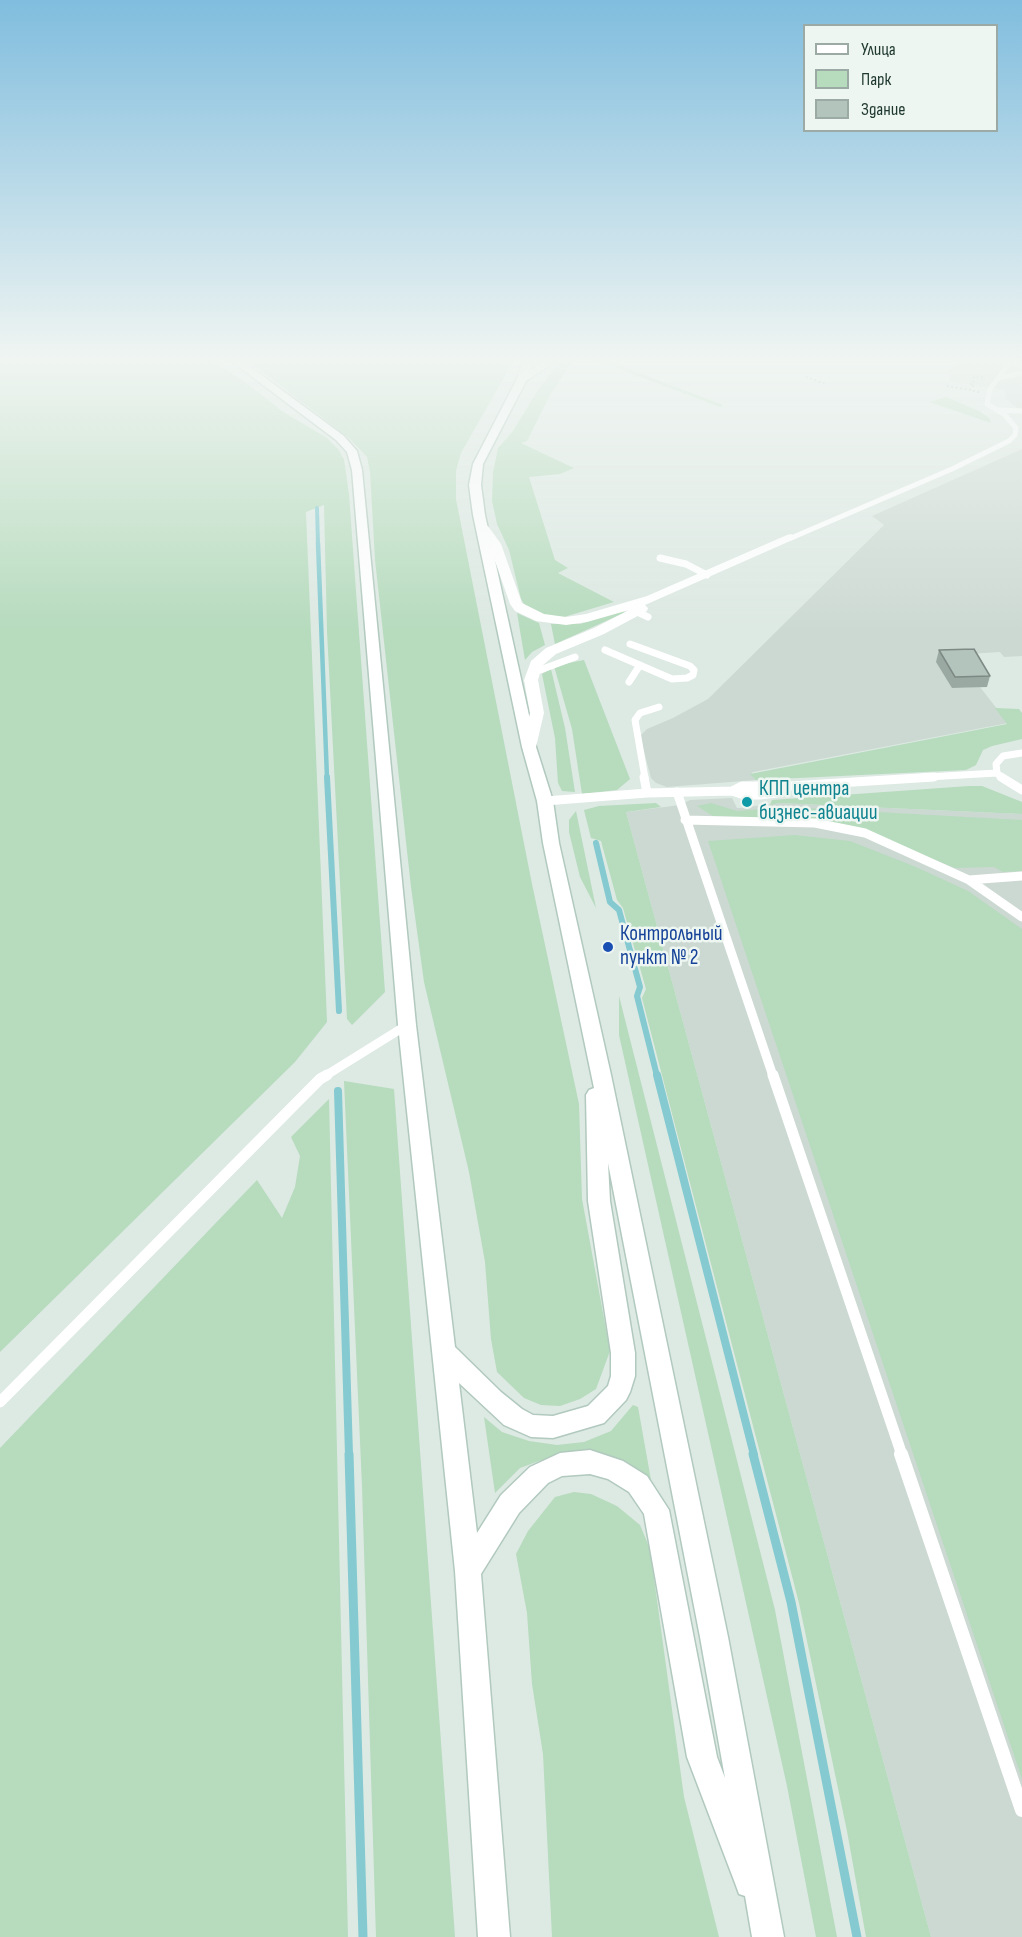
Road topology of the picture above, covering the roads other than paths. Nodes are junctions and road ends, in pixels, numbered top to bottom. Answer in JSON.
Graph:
{"nodes":[{"id":1,"x":351,"y":450,"type":"edge"},
{"id":2,"x":485,"y":450,"type":"edge"},
{"id":3,"x":990,"y":450,"type":"edge"},
{"id":4,"x":483,"y":530,"type":"junction"},
{"id":5,"x":791,"y":538,"type":"joint"},
{"id":6,"x":660,"y":558,"type":"dead end"},
{"id":7,"x":707,"y":575,"type":"junction"},
{"id":8,"x":637,"y":612,"type":"junction"},
{"id":9,"x":630,"y":644,"type":"dead end"},
{"id":10,"x":605,"y":650,"type":"dead end"},
{"id":11,"x":575,"y":657,"type":"dead end"},
{"id":12,"x":640,"y":665,"type":"junction"},
{"id":13,"x":532,"y":673,"type":"junction"},
{"id":14,"x":629,"y":682,"type":"dead end"},
{"id":15,"x":659,"y":708,"type":"dead end"},
{"id":16,"x":530,"y":747,"type":"junction"},
{"id":17,"x":1022,"y":753,"type":"edge"},
{"id":18,"x":997,"y":773,"type":"junction"},
{"id":19,"x":1022,"y":790,"type":"edge"},
{"id":20,"x":677,"y":792,"type":"junction"},
{"id":21,"x":647,"y":793,"type":"junction"},
{"id":22,"x":545,"y":801,"type":"junction"},
{"id":23,"x":685,"y":820,"type":"junction"},
{"id":24,"x":1022,"y":876,"type":"edge"},
{"id":25,"x":969,"y":880,"type":"junction"},
{"id":26,"x":1022,"y":917,"type":"edge"},
{"id":27,"x":407,"y":1025,"type":"junction"},
{"id":28,"x":594,"y":1046,"type":"junction"},
{"id":29,"x":444,"y":1352,"type":"junction"},
{"id":30,"x":0,"y":1402,"type":"edge"},
{"id":31,"x":468,"y":1572,"type":"junction"},
{"id":32,"x":1022,"y":1810,"type":"edge"},
{"id":33,"x":767,"y":1930,"type":"edge"},
{"id":34,"x":494,"y":1937,"type":"edge"}],
"edges":[{"from":1,"to":27,"type":"main road"},
{"from":2,"to":4,"type":"main road"},
{"from":3,"to":5,"type":"lane"},
{"from":4,"to":8,"type":"main road"},
{"from":4,"to":16,"type":"main road"},
{"from":5,"to":7,"type":"main road"},
{"from":6,"to":7,"type":"lane"},
{"from":7,"to":8,"type":"main road"},
{"from":8,"to":13,"type":"main road"},
{"from":9,"to":12,"type":"lane"},
{"from":10,"to":12,"type":"lane"},
{"from":11,"to":13,"type":"lane"},
{"from":12,"to":14,"type":"lane"},
{"from":13,"to":16,"type":"main road"},
{"from":15,"to":21,"type":"lane"},
{"from":16,"to":22,"type":"main road"},
{"from":17,"to":18,"type":"lane"},
{"from":18,"to":19,"type":"lane"},
{"from":18,"to":20,"type":"lane"},
{"from":20,"to":21,"type":"lane"},
{"from":20,"to":23,"type":"lane"},
{"from":21,"to":22,"type":"lane"},
{"from":22,"to":28,"type":"main road"},
{"from":23,"to":25,"type":"lane"},
{"from":23,"to":32,"type":"lane"},
{"from":24,"to":25,"type":"lane"},
{"from":25,"to":26,"type":"lane"},
{"from":27,"to":29,"type":"main road"},
{"from":27,"to":30,"type":"lane"},
{"from":28,"to":29,"type":"main road"},
{"from":28,"to":33,"type":"main road"},
{"from":29,"to":31,"type":"main road"},
{"from":31,"to":33,"type":"main road"},
{"from":31,"to":34,"type":"main road"}]}
